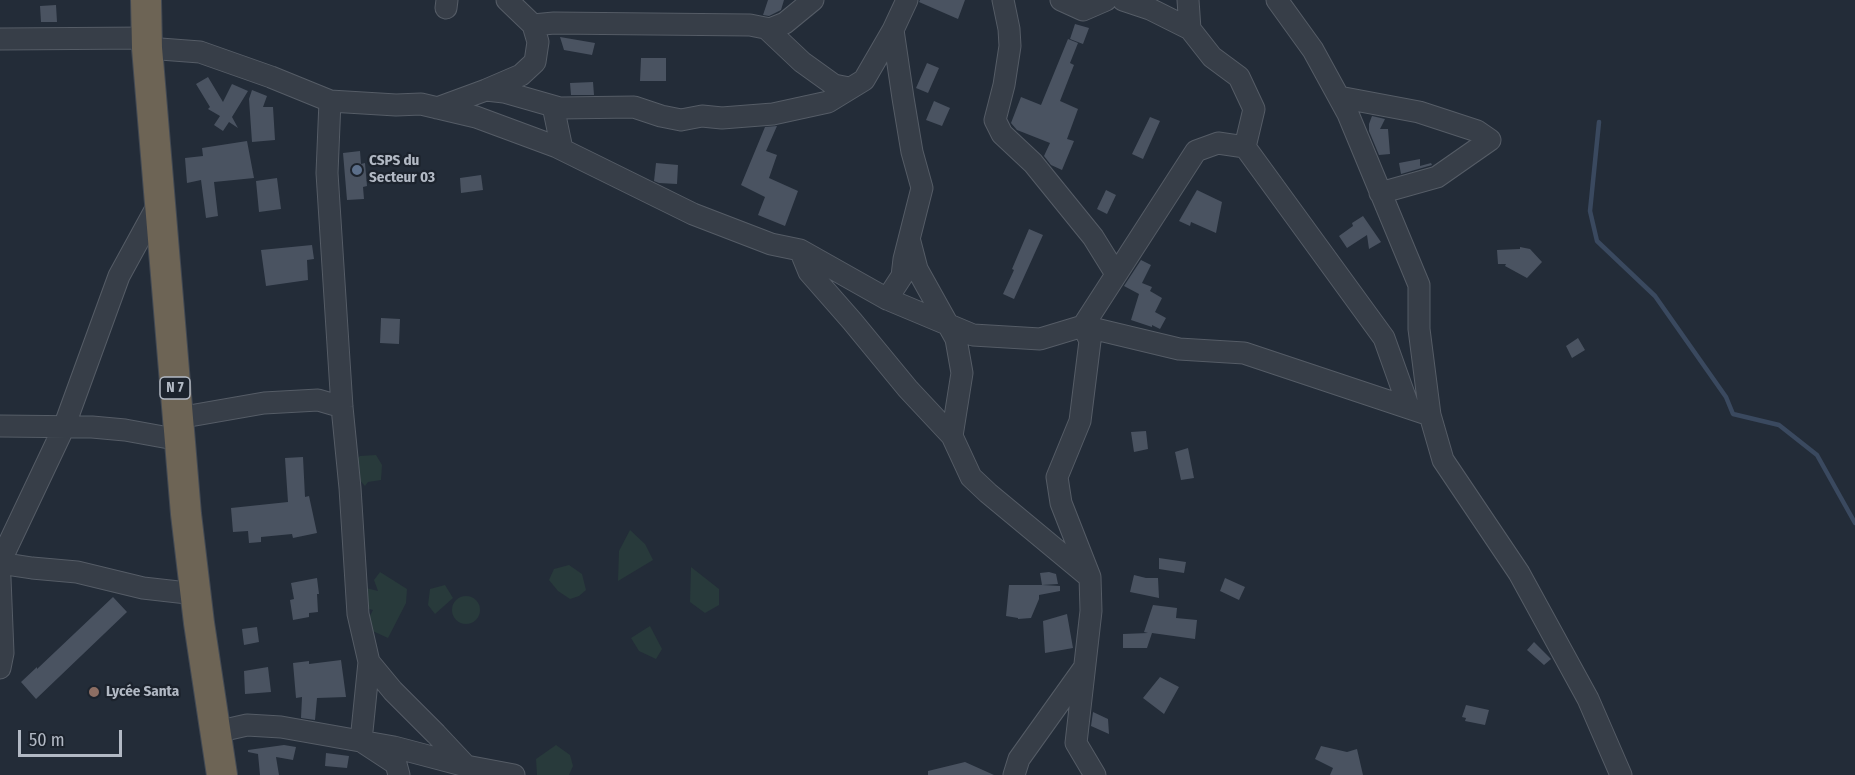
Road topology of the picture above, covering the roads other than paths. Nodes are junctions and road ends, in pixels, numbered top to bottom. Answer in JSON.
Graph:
{"nodes":[{"id":1,"x":146,"y":0,"type":"edge"},
{"id":2,"x":507,"y":0,"type":"edge"},
{"id":3,"x":813,"y":0,"type":"edge"},
{"id":4,"x":907,"y":0,"type":"edge"},
{"id":5,"x":1003,"y":0,"type":"edge"},
{"id":6,"x":1060,"y":0,"type":"edge"},
{"id":7,"x":1106,"y":0,"type":"edge"},
{"id":8,"x":1123,"y":0,"type":"edge"},
{"id":9,"x":1188,"y":0,"type":"edge"},
{"id":10,"x":1277,"y":0,"type":"edge"},
{"id":11,"x":533,"y":25,"type":"junction"},
{"id":12,"x":766,"y":28,"type":"junction"},
{"id":13,"x":1191,"y":29,"type":"junction"},
{"id":14,"x":893,"y":30,"type":"junction"},
{"id":15,"x":0,"y":39,"type":"edge"},
{"id":16,"x":147,"y":43,"type":"junction"},
{"id":17,"x":849,"y":88,"type":"junction"},
{"id":18,"x":486,"y":90,"type":"junction"},
{"id":19,"x":1339,"y":97,"type":"junction"},
{"id":20,"x":330,"y":101,"type":"junction"},
{"id":21,"x":553,"y":106,"type":"junction"},
{"id":22,"x":437,"y":108,"type":"junction"},
{"id":23,"x":1245,"y":147,"type":"junction"},
{"id":24,"x":562,"y":149,"type":"junction"},
{"id":25,"x":1380,"y":193,"type":"junction"},
{"id":26,"x":160,"y":201,"type":"junction"},
{"id":27,"x":909,"y":240,"type":"junction"},
{"id":28,"x":800,"y":250,"type":"junction"},
{"id":29,"x":1116,"y":274,"type":"junction"},
{"id":30,"x":887,"y":299,"type":"junction"},
{"id":31,"x":949,"y":325,"type":"junction"},
{"id":32,"x":1083,"y":326,"type":"junction"},
{"id":33,"x":342,"y":407,"type":"junction"},
{"id":34,"x":1409,"y":408,"type":"junction"},
{"id":35,"x":1430,"y":415,"type":"junction"},
{"id":36,"x":0,"y":426,"type":"edge"},
{"id":37,"x":64,"y":427,"type":"junction"},
{"id":38,"x":179,"y":429,"type":"junction"},
{"id":39,"x":952,"y":435,"type":"junction"},
{"id":40,"x":0,"y":562,"type":"edge"},
{"id":41,"x":1090,"y":577,"type":"junction"},
{"id":42,"x":0,"y":578,"type":"edge"},
{"id":43,"x":196,"y":594,"type":"junction"},
{"id":44,"x":369,"y":662,"type":"junction"},
{"id":45,"x":1085,"y":667,"type":"junction"},
{"id":46,"x":0,"y":668,"type":"edge"},
{"id":47,"x":216,"y":732,"type":"junction"},
{"id":48,"x":361,"y":741,"type":"junction"},
{"id":49,"x":470,"y":770,"type":"edge"},
{"id":50,"x":222,"y":775,"type":"edge"},
{"id":51,"x":399,"y":775,"type":"edge"},
{"id":52,"x":514,"y":775,"type":"edge"},
{"id":53,"x":1014,"y":775,"type":"edge"},
{"id":54,"x":1095,"y":775,"type":"edge"},
{"id":55,"x":1621,"y":775,"type":"edge"}],
"edges":[{"from":1,"to":16,"type":"highway","number":"N 7"},
{"from":2,"to":11,"type":"street"},
{"from":3,"to":12,"type":"street"},
{"from":4,"to":14,"type":"street"},
{"from":5,"to":29,"type":"street"},
{"from":6,"to":7,"type":"street"},
{"from":8,"to":13,"type":"street"},
{"from":9,"to":13,"type":"street"},
{"from":10,"to":19,"type":"street"},
{"from":11,"to":12,"type":"street"},
{"from":11,"to":18,"type":"street"},
{"from":12,"to":17,"type":"street"},
{"from":13,"to":23,"type":"street"},
{"from":14,"to":17,"type":"street"},
{"from":14,"to":27,"type":"street"},
{"from":15,"to":16,"type":"street"},
{"from":16,"to":20,"type":"street"},
{"from":16,"to":26,"type":"highway","number":"N 7"},
{"from":17,"to":21,"type":"street"},
{"from":18,"to":21,"type":"street"},
{"from":18,"to":22,"type":"street"},
{"from":19,"to":25,"type":"street"},
{"from":19,"to":25,"type":"street"},
{"from":20,"to":22,"type":"street"},
{"from":20,"to":33,"type":"street"},
{"from":21,"to":24,"type":"street"},
{"from":22,"to":24,"type":"street"},
{"from":23,"to":29,"type":"street"},
{"from":23,"to":34,"type":"street"},
{"from":24,"to":28,"type":"street"},
{"from":25,"to":35,"type":"street"},
{"from":26,"to":37,"type":"street"},
{"from":26,"to":38,"type":"highway","number":"N 7"},
{"from":27,"to":30,"type":"street"},
{"from":27,"to":31,"type":"street"},
{"from":28,"to":30,"type":"street"},
{"from":28,"to":39,"type":"street"},
{"from":29,"to":32,"type":"street"},
{"from":30,"to":31,"type":"street"},
{"from":31,"to":32,"type":"street"},
{"from":31,"to":39,"type":"street"},
{"from":32,"to":34,"type":"street"},
{"from":32,"to":41,"type":"street"},
{"from":33,"to":38,"type":"street"},
{"from":33,"to":44,"type":"street"},
{"from":34,"to":35,"type":"street"},
{"from":35,"to":55,"type":"street"},
{"from":36,"to":37,"type":"street"},
{"from":37,"to":38,"type":"street"},
{"from":37,"to":40,"type":"street"},
{"from":38,"to":43,"type":"highway","number":"N 7"},
{"from":39,"to":41,"type":"street"},
{"from":40,"to":43,"type":"street"},
{"from":41,"to":45,"type":"street"},
{"from":42,"to":46,"type":"street"},
{"from":43,"to":47,"type":"highway","number":"N 7"},
{"from":44,"to":48,"type":"street"},
{"from":44,"to":49,"type":"street"},
{"from":45,"to":53,"type":"street"},
{"from":45,"to":54,"type":"street"},
{"from":47,"to":48,"type":"street"},
{"from":47,"to":50,"type":"highway","number":"N 7"},
{"from":48,"to":49,"type":"street"},
{"from":48,"to":51,"type":"street"},
{"from":49,"to":52,"type":"street"}]}
